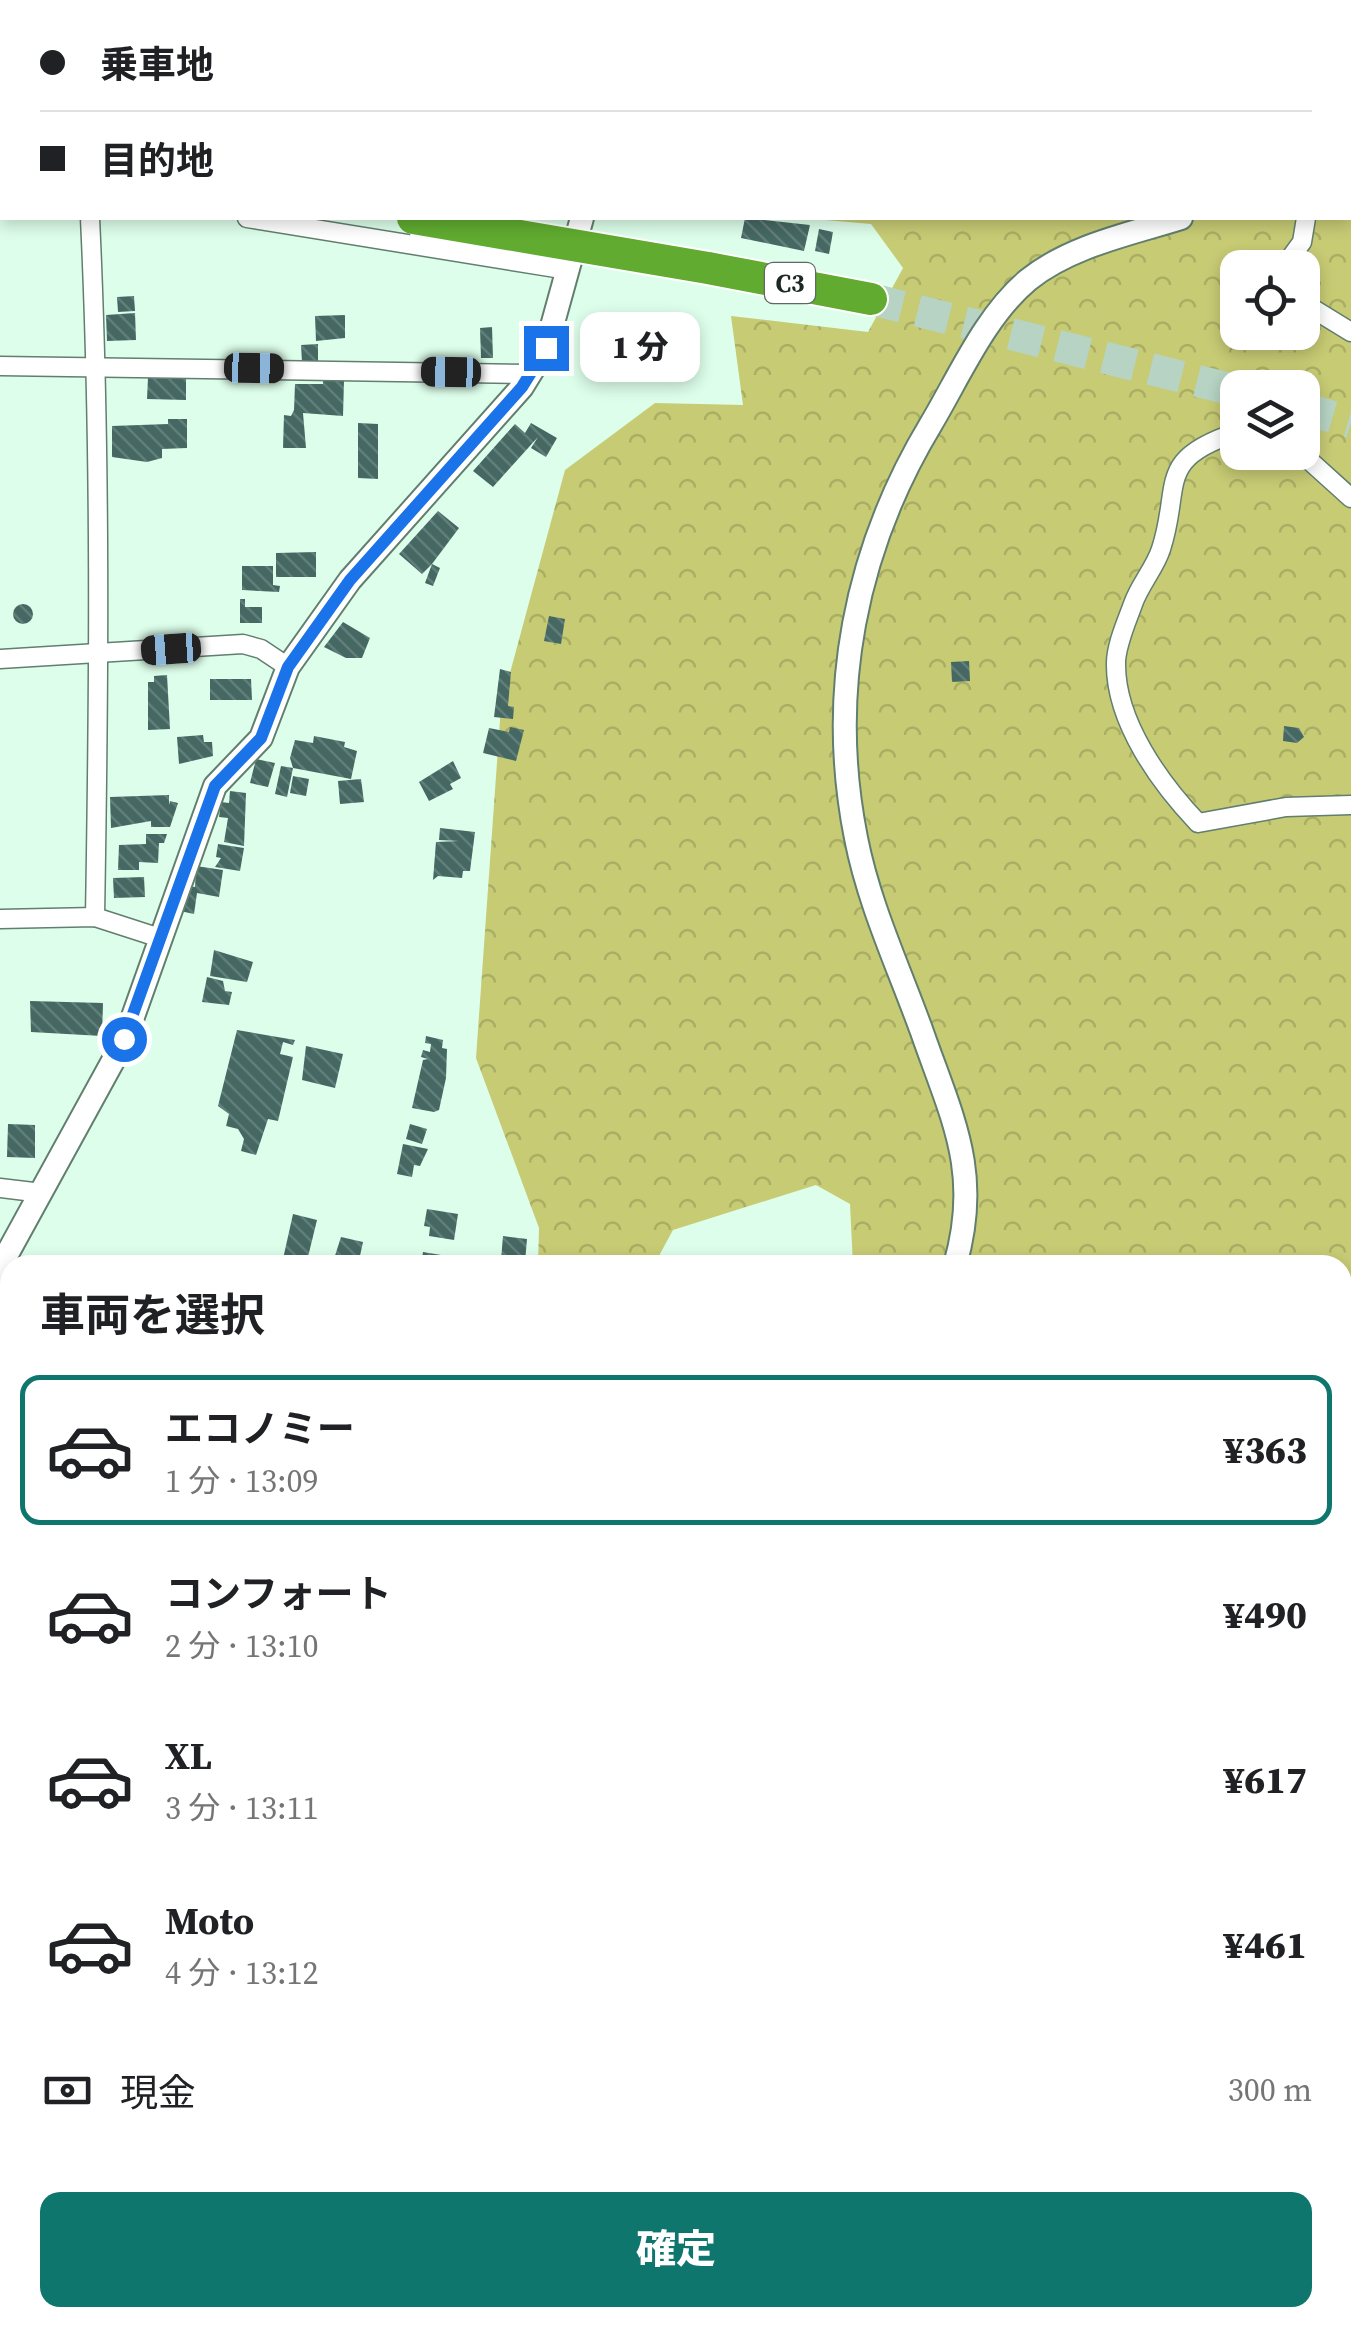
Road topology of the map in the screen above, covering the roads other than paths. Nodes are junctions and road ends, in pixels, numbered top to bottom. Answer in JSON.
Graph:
{"nodes":[{"id":1,"x":90,"y":220,"type":"edge"},
{"id":2,"x":259,"y":220,"type":"edge"},
{"id":3,"x":426,"y":220,"type":"edge"},
{"id":4,"x":581,"y":220,"type":"edge"},
{"id":5,"x":1175,"y":220,"type":"edge"},
{"id":6,"x":1306,"y":220,"type":"edge"},
{"id":7,"x":1296,"y":250,"type":"edge"},
{"id":8,"x":568,"y":270,"type":"junction"},
{"id":9,"x":872,"y":299,"type":"tunnel mouth"},
{"id":10,"x":1320,"y":313,"type":"edge"},
{"id":11,"x":1351,"y":332,"type":"edge"},
{"id":12,"x":97,"y":364,"type":"junction"},
{"id":13,"x":0,"y":366,"type":"edge"},
{"id":14,"x":530,"y":374,"type":"junction"},
{"id":15,"x":1220,"y":438,"type":"edge"},
{"id":16,"x":1320,"y":470,"type":"edge"},
{"id":17,"x":1351,"y":498,"type":"edge"},
{"id":18,"x":99,"y":654,"type":"junction"},
{"id":19,"x":0,"y":658,"type":"edge"},
{"id":20,"x":288,"y":667,"type":"junction"},
{"id":21,"x":1351,"y":806,"type":"edge"},
{"id":22,"x":95,"y":917,"type":"junction"},
{"id":23,"x":0,"y":919,"type":"edge"},
{"id":24,"x":160,"y":938,"type":"junction"},
{"id":25,"x":0,"y":1188,"type":"edge"},
{"id":26,"x":42,"y":1193,"type":"junction"},
{"id":27,"x":7,"y":1255,"type":"edge"},
{"id":28,"x":958,"y":1255,"type":"edge"}],
"edges":[{"from":1,"to":12,"type":"street"},
{"from":2,"to":8,"type":"street"},
{"from":3,"to":9,"type":"highway","number":"C3","bridge":true},
{"from":4,"to":8,"type":"street"},
{"from":5,"to":28,"type":"street"},
{"from":6,"to":7,"type":"street"},
{"from":8,"to":14,"type":"street"},
{"from":10,"to":11,"type":"street"},
{"from":12,"to":13,"type":"street"},
{"from":12,"to":14,"type":"street"},
{"from":12,"to":18,"type":"street"},
{"from":14,"to":20,"type":"street"},
{"from":15,"to":21,"type":"street"},
{"from":16,"to":17,"type":"street"},
{"from":18,"to":19,"type":"street"},
{"from":18,"to":20,"type":"street"},
{"from":18,"to":22,"type":"street"},
{"from":20,"to":24,"type":"street"},
{"from":22,"to":23,"type":"street"},
{"from":22,"to":24,"type":"street"},
{"from":24,"to":26,"type":"street"},
{"from":25,"to":26,"type":"street"},
{"from":26,"to":27,"type":"street"}]}
